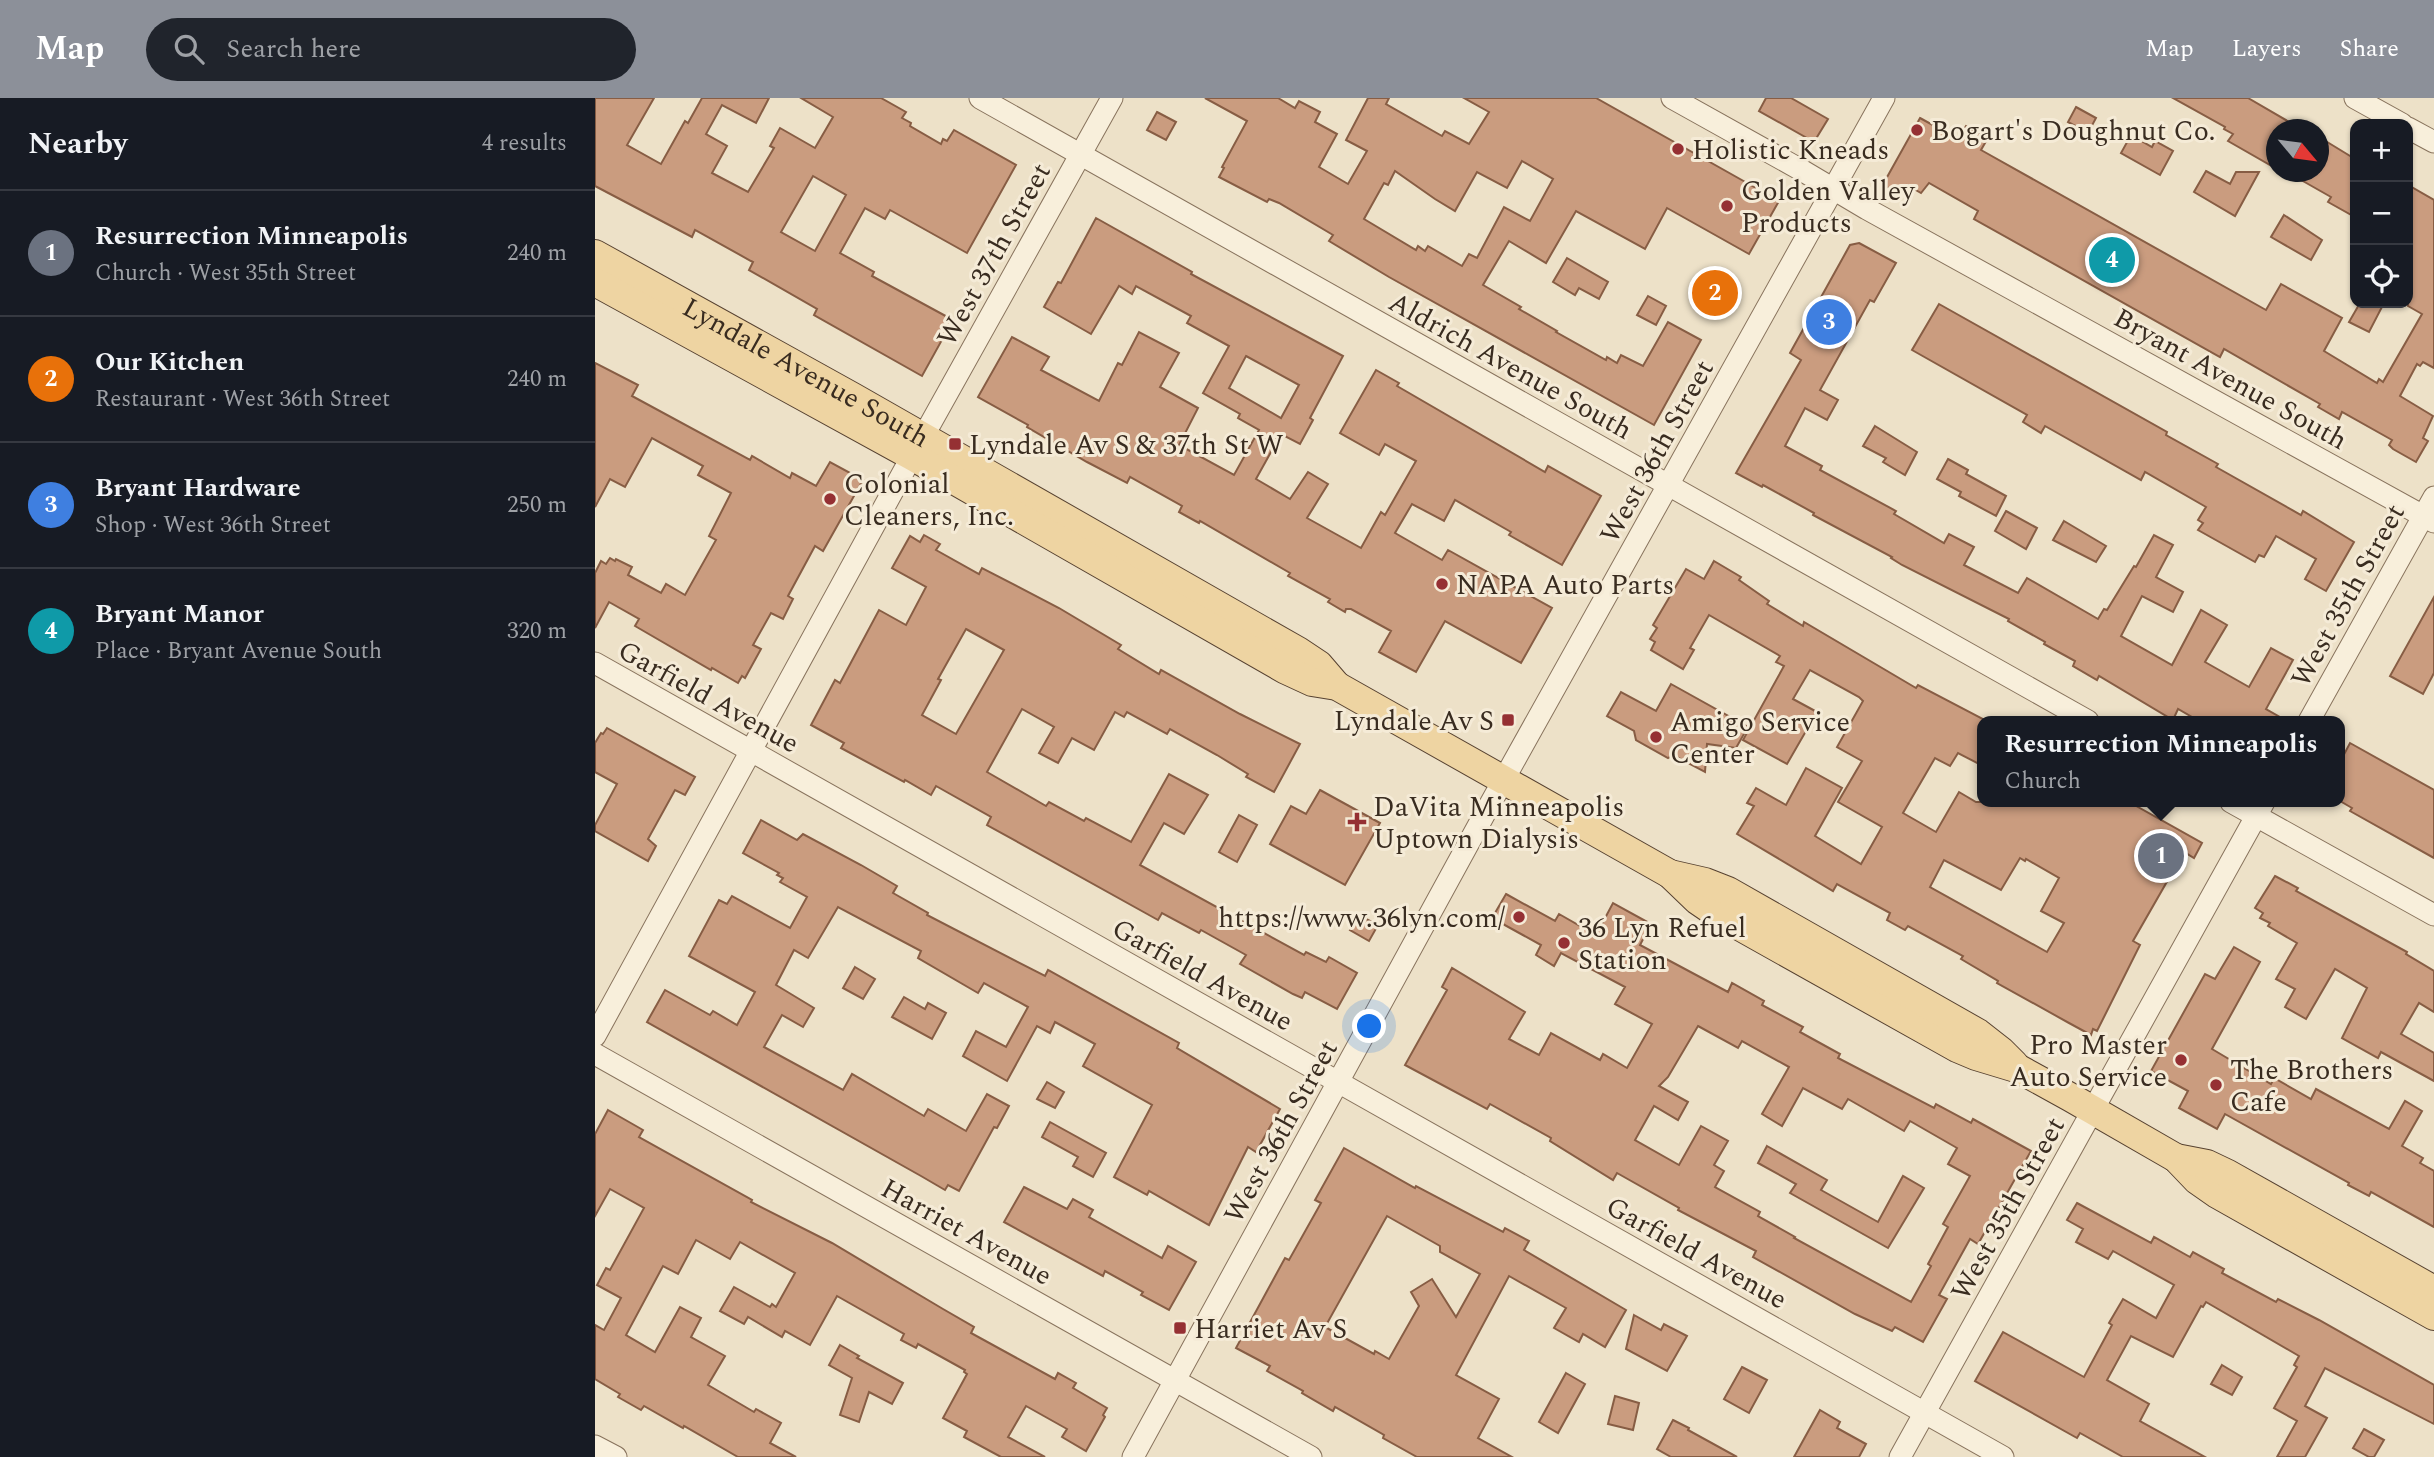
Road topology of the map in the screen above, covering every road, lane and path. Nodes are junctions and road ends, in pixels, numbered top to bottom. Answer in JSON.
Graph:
{"nodes":[{"id":1,"x":980,"y":98,"type":"edge"},
{"id":2,"x":1112,"y":98,"type":"edge"},
{"id":3,"x":1672,"y":98,"type":"edge"},
{"id":4,"x":1884,"y":98,"type":"edge"},
{"id":5,"x":2355,"y":98,"type":"edge"},
{"id":6,"x":2393,"y":119,"type":"edge"},
{"id":7,"x":2413,"y":131,"type":"edge"},
{"id":8,"x":2434,"y":142,"type":"edge"},
{"id":9,"x":1081,"y":155,"type":"junction"},
{"id":10,"x":1833,"y":189,"type":"junction"},
{"id":11,"x":595,"y":254,"type":"edge"},
{"id":12,"x":595,"y":282,"type":"edge"},
{"id":13,"x":917,"y":447,"type":"junction"},
{"id":14,"x":1668,"y":486,"type":"junction"},
{"id":15,"x":2434,"y":497,"type":"edge"},
{"id":16,"x":2429,"y":519,"type":"edge"},
{"id":17,"x":595,"y":663,"type":"edge"},
{"id":18,"x":2079,"y":716,"type":"edge"},
{"id":19,"x":2312,"y":716,"type":"edge"},
{"id":20,"x":751,"y":751,"type":"junction"},
{"id":21,"x":1504,"y":780,"type":"junction"},
{"id":22,"x":2260,"y":809,"type":"edge"},
{"id":23,"x":2434,"y":915,"type":"edge"},
{"id":24,"x":595,"y":1035,"type":"edge"},
{"id":25,"x":595,"y":1054,"type":"edge"},
{"id":26,"x":1339,"y":1082,"type":"junction"},
{"id":27,"x":2094,"y":1111,"type":"junction"},
{"id":28,"x":2176,"y":1158,"type":"junction"},
{"id":29,"x":2434,"y":1290,"type":"edge"},
{"id":30,"x":2434,"y":1316,"type":"edge"},
{"id":31,"x":1175,"y":1381,"type":"junction"},
{"id":32,"x":1924,"y":1413,"type":"junction"},
{"id":33,"x":595,"y":1446,"type":"edge"},
{"id":34,"x":615,"y":1457,"type":"edge"},
{"id":35,"x":1133,"y":1457,"type":"edge"},
{"id":36,"x":1311,"y":1457,"type":"edge"},
{"id":37,"x":1900,"y":1457,"type":"edge"},
{"id":38,"x":2003,"y":1457,"type":"edge"}],
"edges":[{"from":1,"to":9,"type":"street","name":"Aldrich Avenue South"},
{"from":2,"to":9,"type":"street","name":"West 37th Street"},
{"from":3,"to":10,"type":"street","name":"Bryant Avenue South"},
{"from":4,"to":10,"type":"street","name":"West 36th Street"},
{"from":5,"to":6,"type":"street"},
{"from":7,"to":8,"type":"street"},
{"from":9,"to":13,"type":"street","name":"West 37th Street"},
{"from":9,"to":14,"type":"street","name":"Aldrich Avenue South"},
{"from":10,"to":14,"type":"street","name":"West 36th Street"},
{"from":10,"to":16,"type":"street","name":"Bryant Avenue South"},
{"from":11,"to":13,"type":"main road","name":"Lyndale Avenue South"},
{"from":12,"to":13,"type":"main road","name":"Lyndale Avenue South"},
{"from":13,"to":20,"type":"street","name":"West 37th Street"},
{"from":13,"to":21,"type":"main road","name":"Lyndale Avenue South"},
{"from":14,"to":18,"type":"street","name":"Aldrich Avenue South"},
{"from":14,"to":21,"type":"street","name":"West 36th Street"},
{"from":15,"to":16,"type":"street","name":"West 35th Street"},
{"from":16,"to":19,"type":"street","name":"West 35th Street"},
{"from":17,"to":20,"type":"street","name":"Garfield Avenue"},
{"from":20,"to":24,"type":"street","name":"West 37th Street"},
{"from":20,"to":26,"type":"street","name":"Garfield Avenue"},
{"from":21,"to":26,"type":"street","name":"West 36th Street"},
{"from":21,"to":27,"type":"main road","name":"Lyndale Avenue South"},
{"from":22,"to":23,"type":"street"},
{"from":22,"to":27,"type":"street","name":"West 35th Street"},
{"from":25,"to":31,"type":"street","name":"Harriet Avenue"},
{"from":26,"to":31,"type":"street","name":"West 36th Street"},
{"from":26,"to":32,"type":"street","name":"Garfield Avenue"},
{"from":27,"to":28,"type":"main road","name":"Lyndale Avenue South"},
{"from":27,"to":32,"type":"street","name":"West 35th Street"},
{"from":28,"to":29,"type":"main road","name":"Lyndale Avenue South"},
{"from":28,"to":30,"type":"main road","name":"Lyndale Avenue South"},
{"from":31,"to":35,"type":"street","name":"West 36th Street"},
{"from":31,"to":36,"type":"street","name":"Harriet Avenue"},
{"from":32,"to":37,"type":"street","name":"West 35th Street"},
{"from":32,"to":38,"type":"street","name":"Garfield Avenue"},
{"from":33,"to":34,"type":"street"}]}
